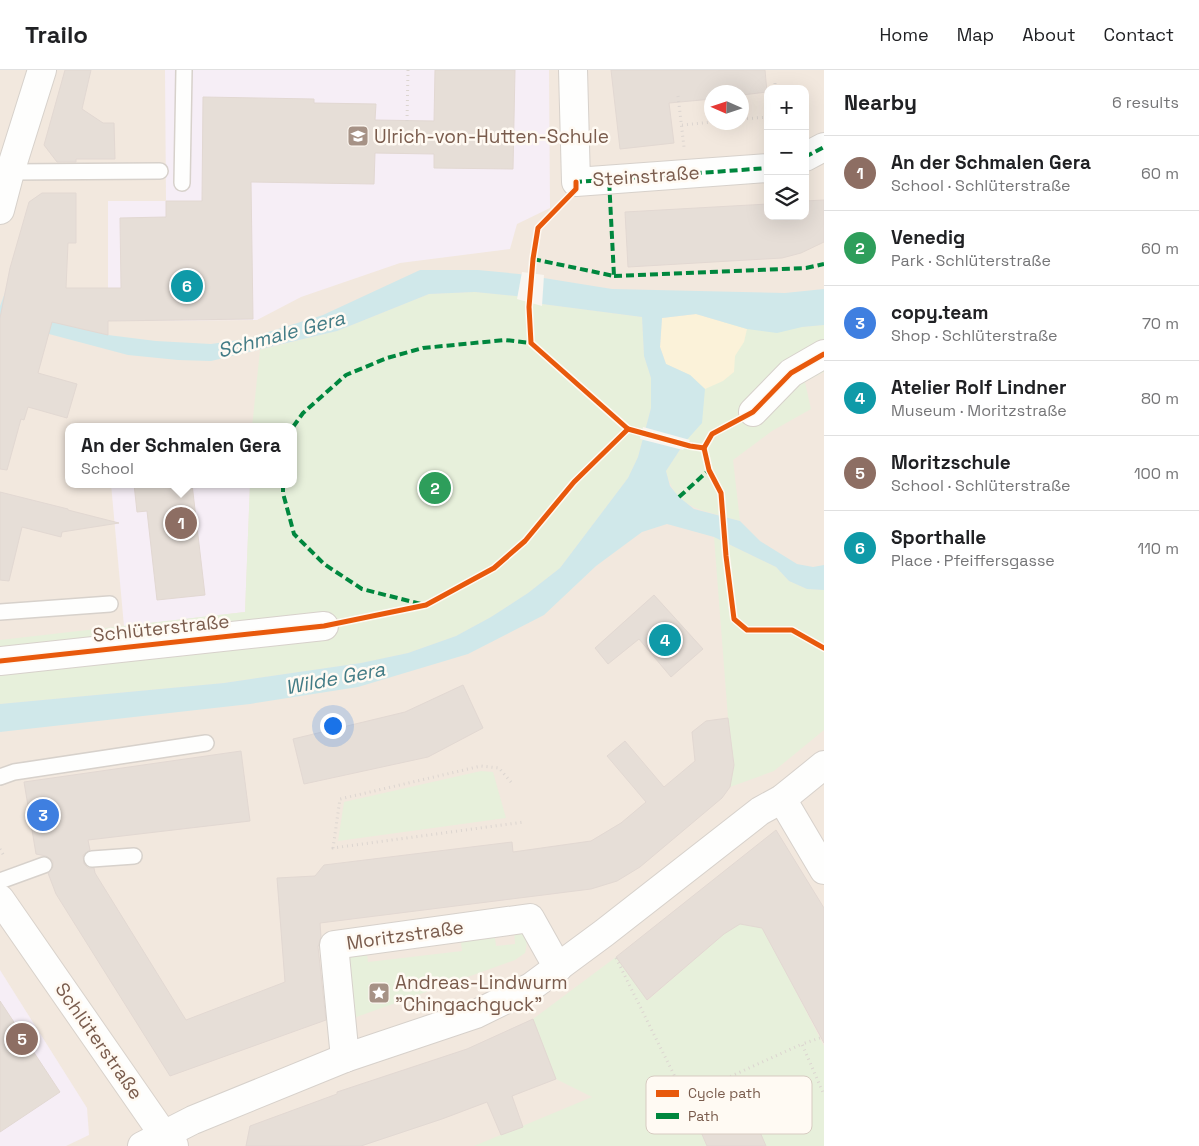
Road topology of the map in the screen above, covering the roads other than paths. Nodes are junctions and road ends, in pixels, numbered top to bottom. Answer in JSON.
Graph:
{"nodes":[{"id":1,"x":42,"y":70,"type":"edge"},
{"id":2,"x":184,"y":70,"type":"edge"},
{"id":3,"x":573,"y":70,"type":"edge"},
{"id":4,"x":824,"y":147,"type":"edge"},
{"id":5,"x":809,"y":155,"type":"edge"},
{"id":6,"x":764,"y":168,"type":"edge"},
{"id":7,"x":160,"y":170,"type":"dead end"},
{"id":8,"x":10,"y":172,"type":"junction"},
{"id":9,"x":182,"y":183,"type":"dead end"},
{"id":10,"x":0,"y":210,"type":"edge"},
{"id":11,"x":824,"y":354,"type":"edge"},
{"id":12,"x":753,"y":412,"type":"road end"},
{"id":13,"x":110,"y":604,"type":"dead end"},
{"id":14,"x":0,"y":612,"type":"edge"},
{"id":15,"x":324,"y":626,"type":"dead end"},
{"id":16,"x":0,"y":661,"type":"edge"},
{"id":17,"x":206,"y":743,"type":"dead end"},
{"id":18,"x":824,"y":765,"type":"edge"},
{"id":19,"x":0,"y":777,"type":"edge"},
{"id":20,"x":782,"y":799,"type":"junction"},
{"id":21,"x":134,"y":856,"type":"dead end"},
{"id":22,"x":92,"y":859,"type":"dead end"},
{"id":23,"x":44,"y":865,"type":"dead end"},
{"id":24,"x":824,"y":870,"type":"edge"},
{"id":25,"x":0,"y":881,"type":"edge"},
{"id":26,"x":0,"y":899,"type":"edge"},
{"id":27,"x":558,"y":968,"type":"junction"},
{"id":28,"x":345,"y":1058,"type":"junction"},
{"id":29,"x":160,"y":1142,"type":"edge"}],
"edges":[{"from":1,"to":8,"type":"street"},
{"from":2,"to":9,"type":"lane"},
{"from":3,"to":6,"type":"street","name":"Steinstraße"},
{"from":4,"to":5,"type":"street"},
{"from":7,"to":8,"type":"lane"},
{"from":8,"to":10,"type":"street"},
{"from":11,"to":12,"type":"street"},
{"from":13,"to":14,"type":"lane"},
{"from":15,"to":16,"type":"street","name":"Schlüterstraße"},
{"from":17,"to":19,"type":"lane"},
{"from":18,"to":20,"type":"street"},
{"from":20,"to":24,"type":"street"},
{"from":20,"to":27,"type":"street"},
{"from":21,"to":22,"type":"lane"},
{"from":23,"to":25,"type":"lane"},
{"from":26,"to":29,"type":"street","name":"Schlüterstraße"},
{"from":27,"to":28,"type":"street"},
{"from":27,"to":28,"type":"street","name":"Moritzstraße"},
{"from":28,"to":29,"type":"street"}]}
